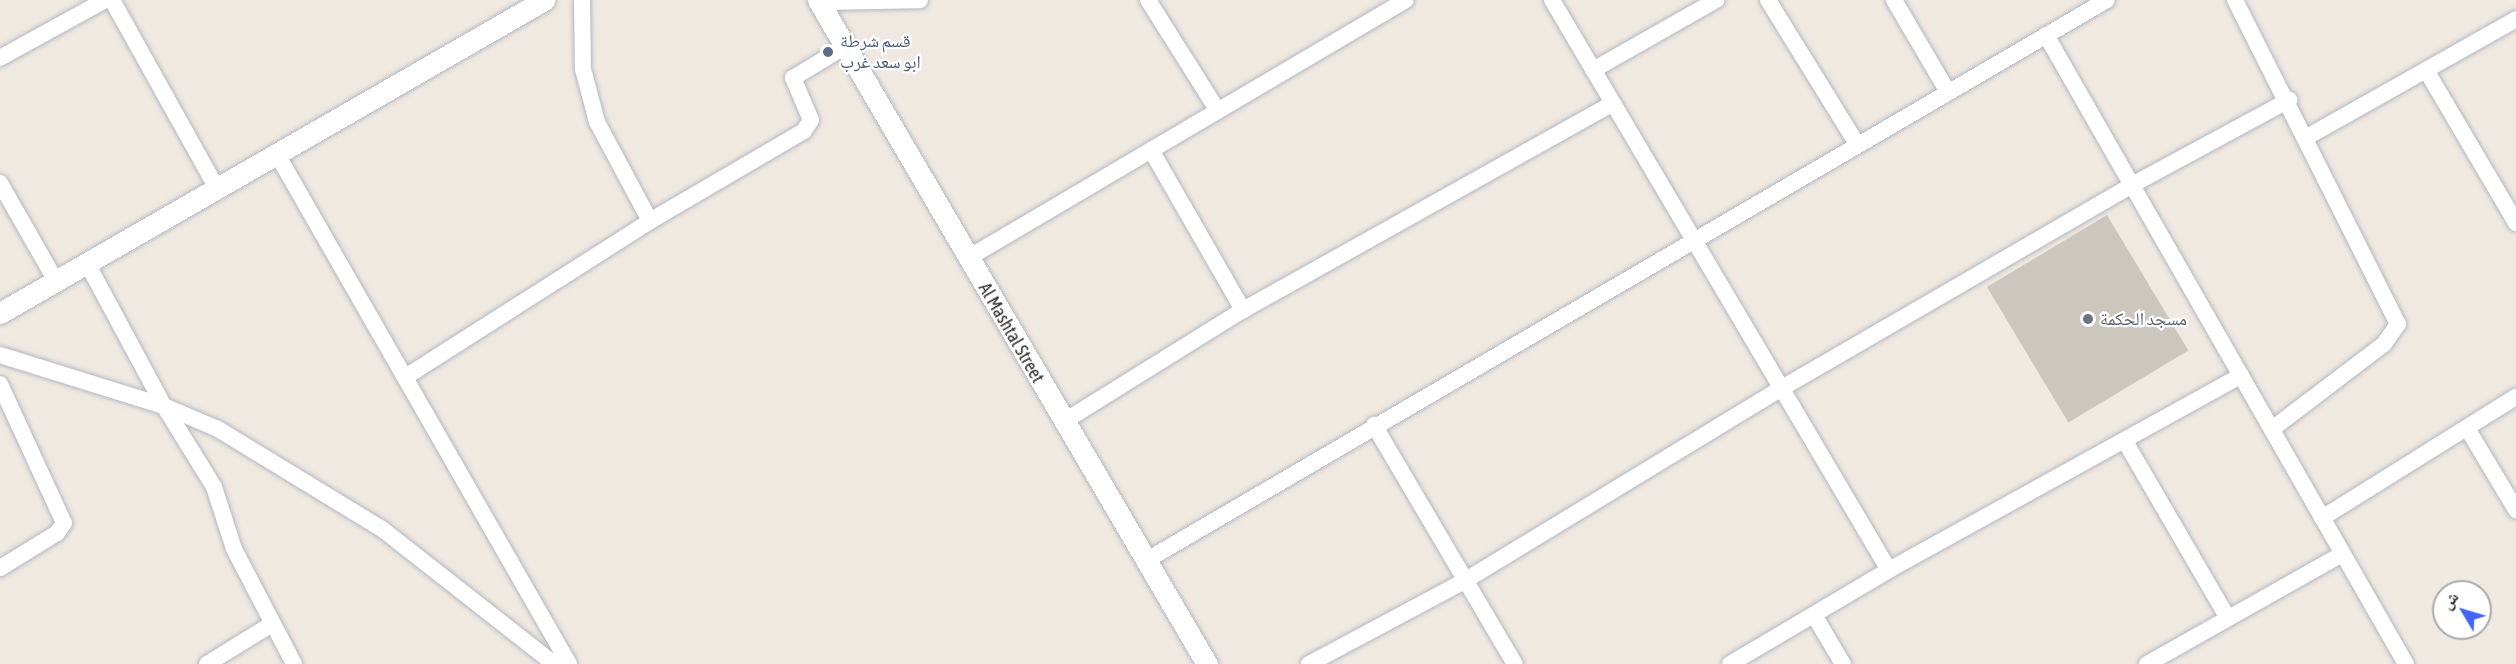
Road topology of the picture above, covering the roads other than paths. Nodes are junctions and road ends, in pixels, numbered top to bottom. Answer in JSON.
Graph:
{"nodes":[{"id":1,"x":105,"y":0,"type":"edge"},
{"id":2,"x":112,"y":0,"type":"edge"},
{"id":3,"x":544,"y":0,"type":"edge"},
{"id":4,"x":582,"y":0,"type":"edge"},
{"id":5,"x":920,"y":0,"type":"edge"},
{"id":6,"x":1148,"y":0,"type":"edge"},
{"id":7,"x":1406,"y":0,"type":"edge"},
{"id":8,"x":1552,"y":0,"type":"edge"},
{"id":9,"x":1716,"y":0,"type":"edge"},
{"id":10,"x":1768,"y":0,"type":"edge"},
{"id":11,"x":1894,"y":0,"type":"edge"},
{"id":12,"x":2107,"y":0,"type":"edge"},
{"id":13,"x":2235,"y":0,"type":"edge"},
{"id":14,"x":819,"y":1,"type":"edge"},
{"id":15,"x":523,"y":5,"type":"edge"},
{"id":16,"x":2516,"y":19,"type":"edge"},
{"id":17,"x":2046,"y":35,"type":"junction"},
{"id":18,"x":846,"y":46,"type":"junction"},
{"id":19,"x":0,"y":58,"type":"edge"},
{"id":20,"x":1593,"y":70,"type":"junction"},
{"id":21,"x":2426,"y":70,"type":"junction"},
{"id":22,"x":1948,"y":92,"type":"junction"},
{"id":23,"x":2289,"y":100,"type":"junction"},
{"id":24,"x":1612,"y":104,"type":"junction"},
{"id":25,"x":1218,"y":111,"type":"junction"},
{"id":26,"x":2307,"y":137,"type":"junction"},
{"id":27,"x":1857,"y":144,"type":"junction"},
{"id":28,"x":1151,"y":150,"type":"junction"},
{"id":29,"x":278,"y":156,"type":"junction"},
{"id":30,"x":0,"y":183,"type":"edge"},
{"id":31,"x":2132,"y":185,"type":"junction"},
{"id":32,"x":218,"y":189,"type":"junction"},
{"id":33,"x":650,"y":221,"type":"junction"},
{"id":34,"x":2516,"y":223,"type":"edge"},
{"id":35,"x":1691,"y":240,"type":"junction"},
{"id":36,"x":968,"y":258,"type":"junction"},
{"id":37,"x":88,"y":265,"type":"junction"},
{"id":38,"x":57,"y":283,"type":"junction"},
{"id":39,"x":1243,"y":310,"type":"junction"},
{"id":40,"x":0,"y":313,"type":"edge"},
{"id":41,"x":0,"y":355,"type":"edge"},
{"id":42,"x":407,"y":376,"type":"junction"},
{"id":43,"x":2241,"y":376,"type":"junction"},
{"id":44,"x":0,"y":384,"type":"edge"},
{"id":45,"x":1782,"y":388,"type":"junction"},
{"id":46,"x":2516,"y":397,"type":"edge"},
{"id":47,"x":164,"y":406,"type":"junction"},
{"id":48,"x":1063,"y":422,"type":"junction"},
{"id":49,"x":1374,"y":425,"type":"junction"},
{"id":50,"x":2467,"y":428,"type":"junction"},
{"id":51,"x":2271,"y":429,"type":"junction"},
{"id":52,"x":2126,"y":443,"type":"junction"},
{"id":53,"x":2516,"y":510,"type":"edge"},
{"id":54,"x":2322,"y":518,"type":"junction"},
{"id":55,"x":2342,"y":554,"type":"junction"},
{"id":56,"x":1147,"y":560,"type":"junction"},
{"id":57,"x":0,"y":568,"type":"edge"},
{"id":58,"x":1889,"y":570,"type":"junction"},
{"id":59,"x":1466,"y":580,"type":"junction"},
{"id":60,"x":1814,"y":615,"type":"junction"},
{"id":61,"x":2228,"y":618,"type":"junction"},
{"id":62,"x":272,"y":624,"type":"junction"},
{"id":63,"x":207,"y":664,"type":"edge"},
{"id":64,"x":294,"y":664,"type":"edge"},
{"id":65,"x":554,"y":664,"type":"edge"},
{"id":66,"x":568,"y":664,"type":"edge"},
{"id":67,"x":1207,"y":664,"type":"edge"},
{"id":68,"x":1309,"y":664,"type":"edge"},
{"id":69,"x":1515,"y":664,"type":"edge"},
{"id":70,"x":1730,"y":664,"type":"edge"},
{"id":71,"x":1843,"y":664,"type":"edge"},
{"id":72,"x":2147,"y":664,"type":"edge"},
{"id":73,"x":2406,"y":664,"type":"edge"}],
"edges":[{"from":1,"to":19,"type":"street"},
{"from":2,"to":32,"type":"street"},
{"from":3,"to":15,"type":"street"},
{"from":4,"to":33,"type":"street"},
{"from":5,"to":14,"type":"street"},
{"from":6,"to":25,"type":"street"},
{"from":7,"to":25,"type":"street"},
{"from":8,"to":20,"type":"street"},
{"from":9,"to":20,"type":"street"},
{"from":10,"to":27,"type":"street"},
{"from":11,"to":22,"type":"street"},
{"from":12,"to":17,"type":"street"},
{"from":13,"to":23,"type":"street"},
{"from":14,"to":18,"type":"street","name":"Al Mashtal Street"},
{"from":15,"to":29,"type":"street"},
{"from":16,"to":21,"type":"street"},
{"from":17,"to":22,"type":"street"},
{"from":17,"to":31,"type":"street"},
{"from":18,"to":33,"type":"street"},
{"from":18,"to":36,"type":"street","name":"Al Mashtal Street"},
{"from":20,"to":24,"type":"street"},
{"from":21,"to":26,"type":"street"},
{"from":21,"to":34,"type":"street"},
{"from":22,"to":27,"type":"street"},
{"from":23,"to":26,"type":"street"},
{"from":23,"to":31,"type":"street"},
{"from":24,"to":35,"type":"street"},
{"from":24,"to":39,"type":"street"},
{"from":25,"to":28,"type":"street"},
{"from":26,"to":51,"type":"street"},
{"from":27,"to":35,"type":"street"},
{"from":28,"to":36,"type":"street"},
{"from":28,"to":39,"type":"street"},
{"from":29,"to":32,"type":"street"},
{"from":29,"to":42,"type":"street"},
{"from":30,"to":38,"type":"street"},
{"from":31,"to":43,"type":"street"},
{"from":31,"to":45,"type":"street"},
{"from":32,"to":37,"type":"street"},
{"from":33,"to":42,"type":"street"},
{"from":35,"to":45,"type":"street"},
{"from":35,"to":49,"type":"street"},
{"from":36,"to":48,"type":"street","name":"Al Mashtal Street"},
{"from":37,"to":38,"type":"street"},
{"from":37,"to":47,"type":"street"},
{"from":38,"to":40,"type":"street"},
{"from":39,"to":48,"type":"street"},
{"from":41,"to":47,"type":"street"},
{"from":42,"to":66,"type":"street"},
{"from":43,"to":51,"type":"street"},
{"from":43,"to":52,"type":"street"},
{"from":44,"to":57,"type":"street"},
{"from":45,"to":58,"type":"street"},
{"from":45,"to":59,"type":"street"},
{"from":46,"to":50,"type":"street"},
{"from":47,"to":62,"type":"street"},
{"from":47,"to":65,"type":"street"},
{"from":48,"to":56,"type":"street","name":"Al Mashtal Street"},
{"from":49,"to":56,"type":"street"},
{"from":49,"to":59,"type":"street"},
{"from":50,"to":53,"type":"street"},
{"from":50,"to":54,"type":"street"},
{"from":51,"to":54,"type":"street"},
{"from":52,"to":58,"type":"street"},
{"from":52,"to":61,"type":"street"},
{"from":54,"to":55,"type":"street"},
{"from":55,"to":61,"type":"street"},
{"from":55,"to":73,"type":"street"},
{"from":56,"to":67,"type":"street","name":"Al Mashtal Street"},
{"from":58,"to":60,"type":"street"},
{"from":59,"to":68,"type":"street"},
{"from":59,"to":69,"type":"street"},
{"from":60,"to":70,"type":"street"},
{"from":60,"to":71,"type":"street"},
{"from":61,"to":72,"type":"street"},
{"from":62,"to":63,"type":"street"},
{"from":62,"to":64,"type":"street"}]}
